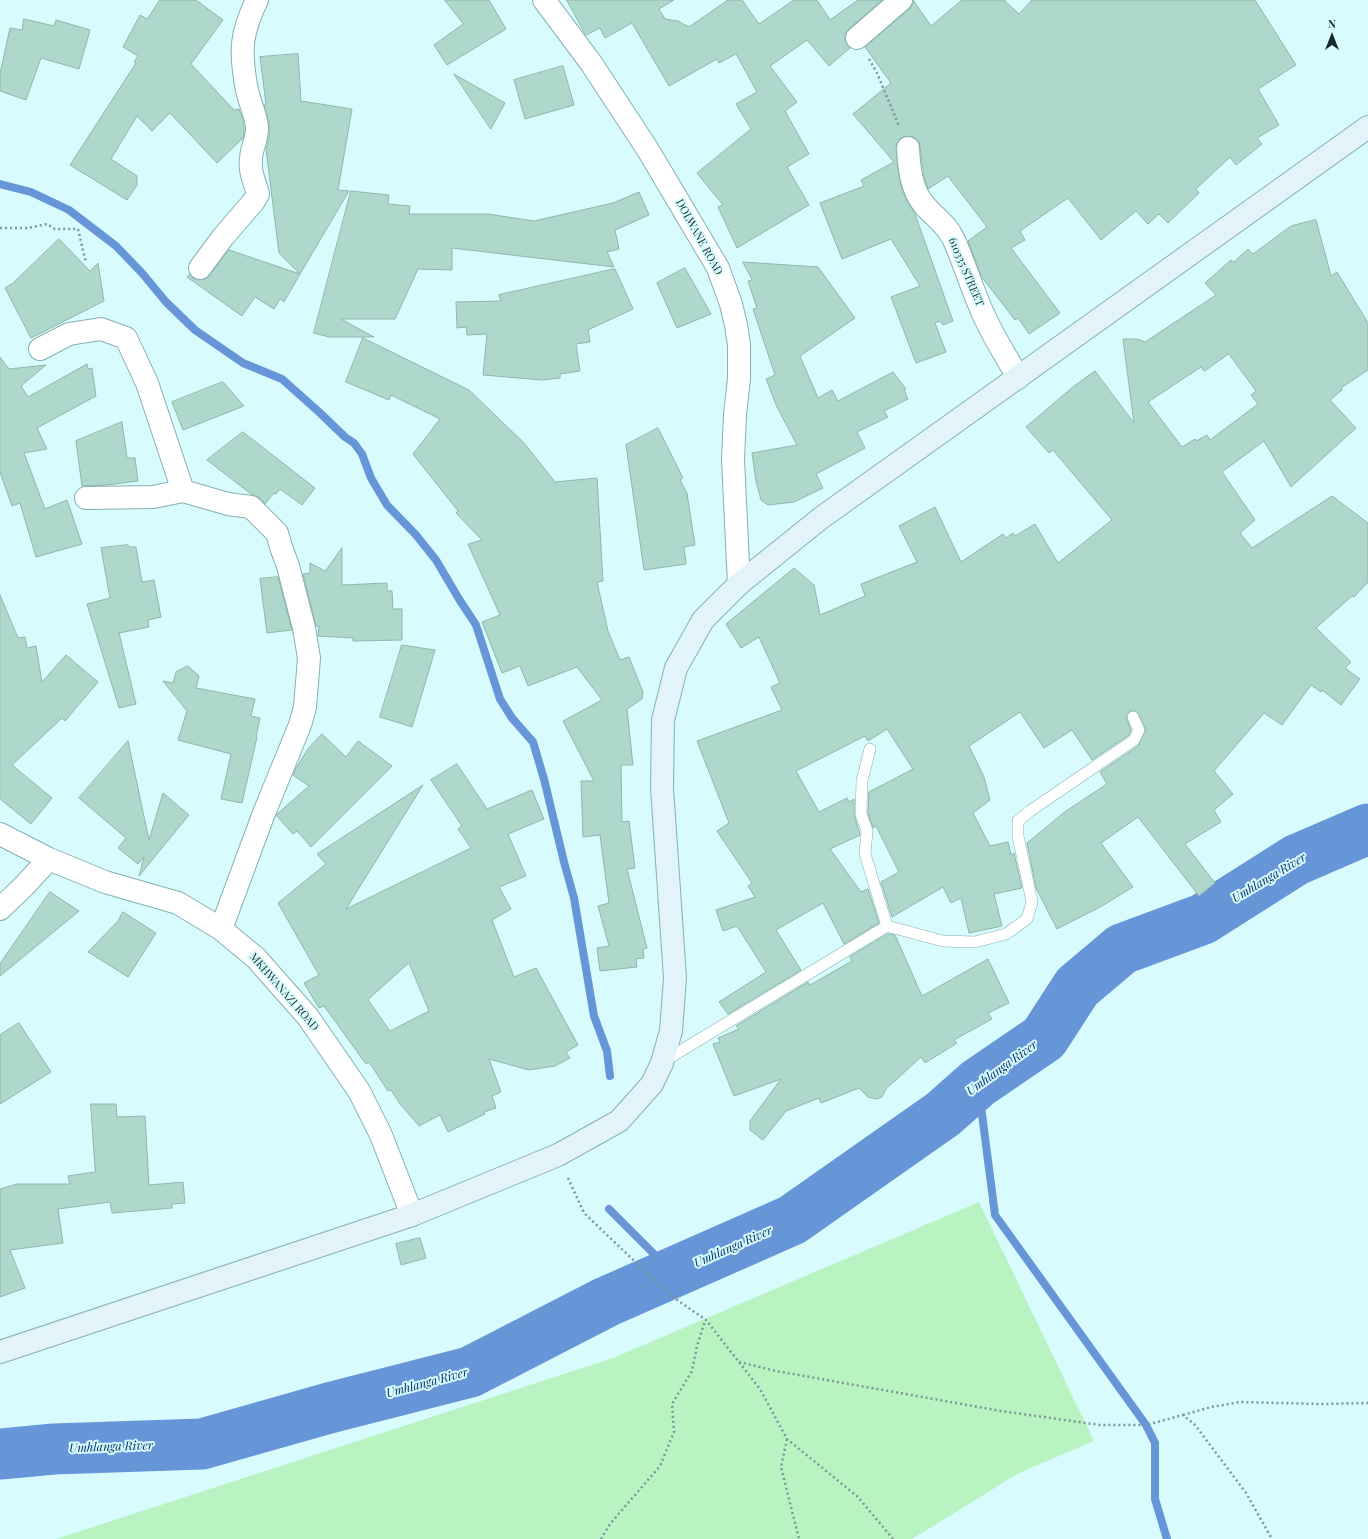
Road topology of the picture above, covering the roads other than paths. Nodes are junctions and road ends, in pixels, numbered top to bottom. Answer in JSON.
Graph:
{"nodes":[{"id":1,"x":257,"y":0,"type":"edge"},
{"id":2,"x":544,"y":0,"type":"edge"},
{"id":3,"x":901,"y":0,"type":"edge"},
{"id":4,"x":856,"y":38,"type":"road end"},
{"id":5,"x":1368,"y":127,"type":"edge"},
{"id":6,"x":908,"y":148,"type":"road end"},
{"id":7,"x":200,"y":268,"type":"dead end"},
{"id":8,"x":40,"y":349,"type":"dead end"},
{"id":9,"x":1018,"y":378,"type":"junction"},
{"id":10,"x":184,"y":491,"type":"junction"},
{"id":11,"x":86,"y":498,"type":"dead end"},
{"id":12,"x":739,"y":584,"type":"junction"},
{"id":13,"x":1133,"y":717,"type":"dead end"},
{"id":14,"x":870,"y":749,"type":"dead end"},
{"id":15,"x":0,"y":834,"type":"edge"},
{"id":16,"x":49,"y":859,"type":"junction"},
{"id":17,"x":0,"y":909,"type":"edge"},
{"id":18,"x":887,"y":926,"type":"junction"},
{"id":19,"x":221,"y":929,"type":"junction"},
{"id":20,"x":662,"y":1063,"type":"junction"},
{"id":21,"x":412,"y":1215,"type":"junction"},
{"id":22,"x":0,"y":1352,"type":"edge"}],
"edges":[{"from":1,"to":7,"type":"street"},
{"from":2,"to":12,"type":"street","name":"DOLWANE ROAD"},
{"from":3,"to":4,"type":"street"},
{"from":5,"to":9,"type":"street"},
{"from":6,"to":9,"type":"street","name":"610335 STREET"},
{"from":8,"to":10,"type":"street"},
{"from":9,"to":12,"type":"street"},
{"from":10,"to":11,"type":"street"},
{"from":10,"to":19,"type":"street"},
{"from":12,"to":20,"type":"street"},
{"from":13,"to":18,"type":"lane"},
{"from":14,"to":18,"type":"lane"},
{"from":15,"to":16,"type":"street","name":"MKHWANAZI ROAD"},
{"from":16,"to":17,"type":"street"},
{"from":16,"to":19,"type":"street","name":"MKHWANAZI ROAD"},
{"from":18,"to":20,"type":"lane"},
{"from":19,"to":21,"type":"street","name":"MKHWANAZI ROAD"},
{"from":20,"to":21,"type":"street"},
{"from":21,"to":22,"type":"street"}]}
